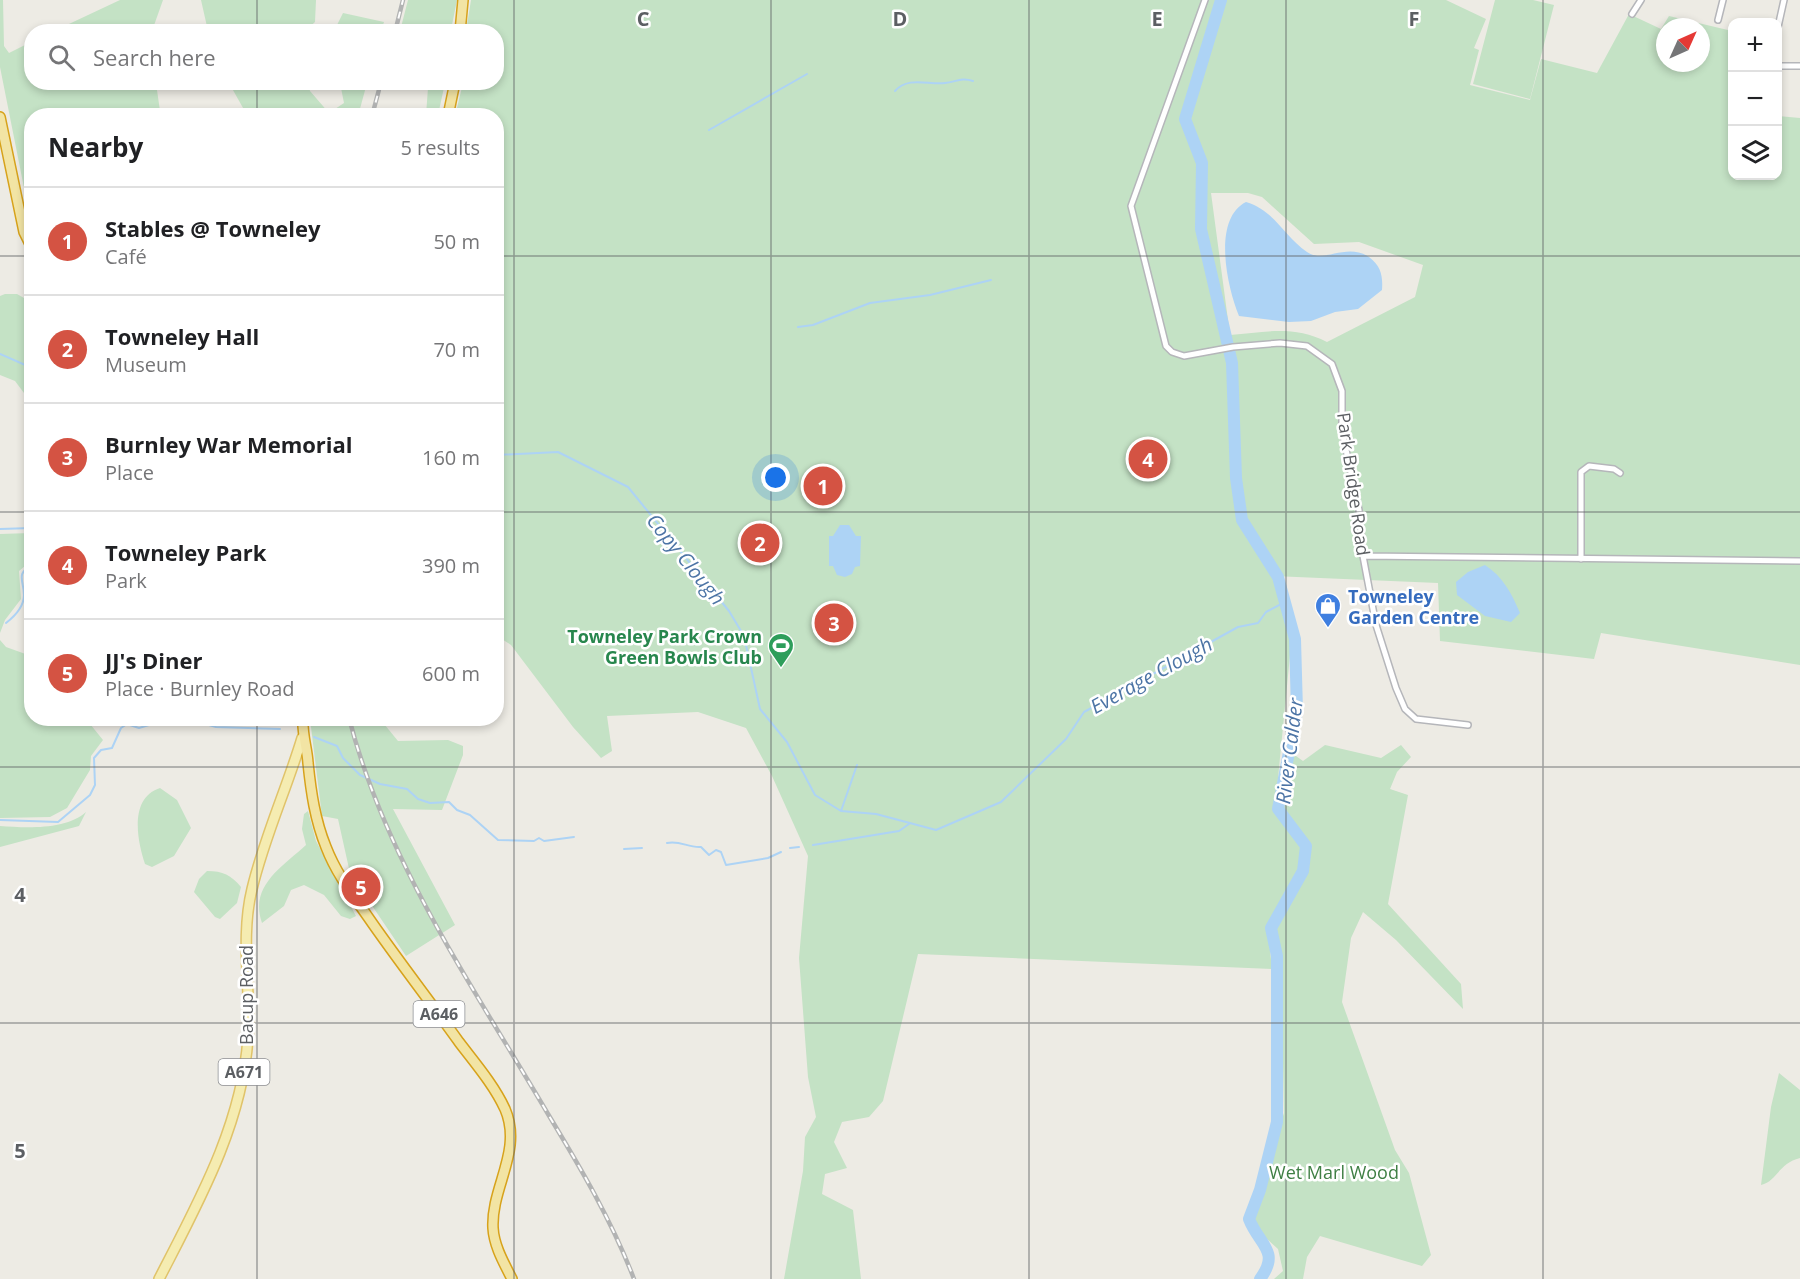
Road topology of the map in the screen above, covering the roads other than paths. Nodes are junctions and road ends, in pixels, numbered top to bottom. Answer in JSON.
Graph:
{"nodes":[{"id":1,"x":464,"y":0,"type":"edge"},
{"id":2,"x":1206,"y":0,"type":"edge"},
{"id":3,"x":1641,"y":0,"type":"edge"},
{"id":4,"x":1723,"y":0,"type":"edge"},
{"id":5,"x":1784,"y":0,"type":"edge"},
{"id":6,"x":1632,"y":14,"type":"dead end"},
{"id":7,"x":1780,"y":18,"type":"edge"},
{"id":8,"x":1718,"y":20,"type":"dead end"},
{"id":9,"x":461,"y":24,"type":"edge"},
{"id":10,"x":1782,"y":66,"type":"edge"},
{"id":11,"x":1800,"y":66,"type":"edge"},
{"id":12,"x":453,"y":90,"type":"edge"},
{"id":13,"x":450,"y":108,"type":"edge"},
{"id":14,"x":0,"y":117,"type":"edge"},
{"id":15,"x":24,"y":232,"type":"edge"},
{"id":16,"x":1620,"y":472,"type":"dead end"},
{"id":17,"x":1363,"y":556,"type":"junction"},
{"id":18,"x":1581,"y":559,"type":"junction"},
{"id":19,"x":1800,"y":561,"type":"edge"},
{"id":20,"x":1468,"y":725,"type":"dead end"},
{"id":21,"x":303,"y":726,"type":"edge"},
{"id":22,"x":302,"y":738,"type":"junction"},
{"id":23,"x":159,"y":1279,"type":"edge"},
{"id":24,"x":512,"y":1279,"type":"edge"}],
"edges":[{"from":1,"to":9,"type":"highway"},
{"from":2,"to":17,"type":"street","name":"Park Bridge Road"},
{"from":3,"to":6,"type":"street"},
{"from":4,"to":8,"type":"street"},
{"from":5,"to":7,"type":"street"},
{"from":10,"to":11,"type":"street"},
{"from":12,"to":13,"type":"highway"},
{"from":14,"to":15,"type":"highway"},
{"from":16,"to":18,"type":"street"},
{"from":17,"to":18,"type":"street"},
{"from":17,"to":20,"type":"street","name":"Park Bridge Road"},
{"from":18,"to":19,"type":"street"},
{"from":21,"to":22,"type":"highway"},
{"from":22,"to":23,"type":"main road","name":"Bacup Road","number":"A671"},
{"from":22,"to":24,"type":"highway","number":"A646"}]}
